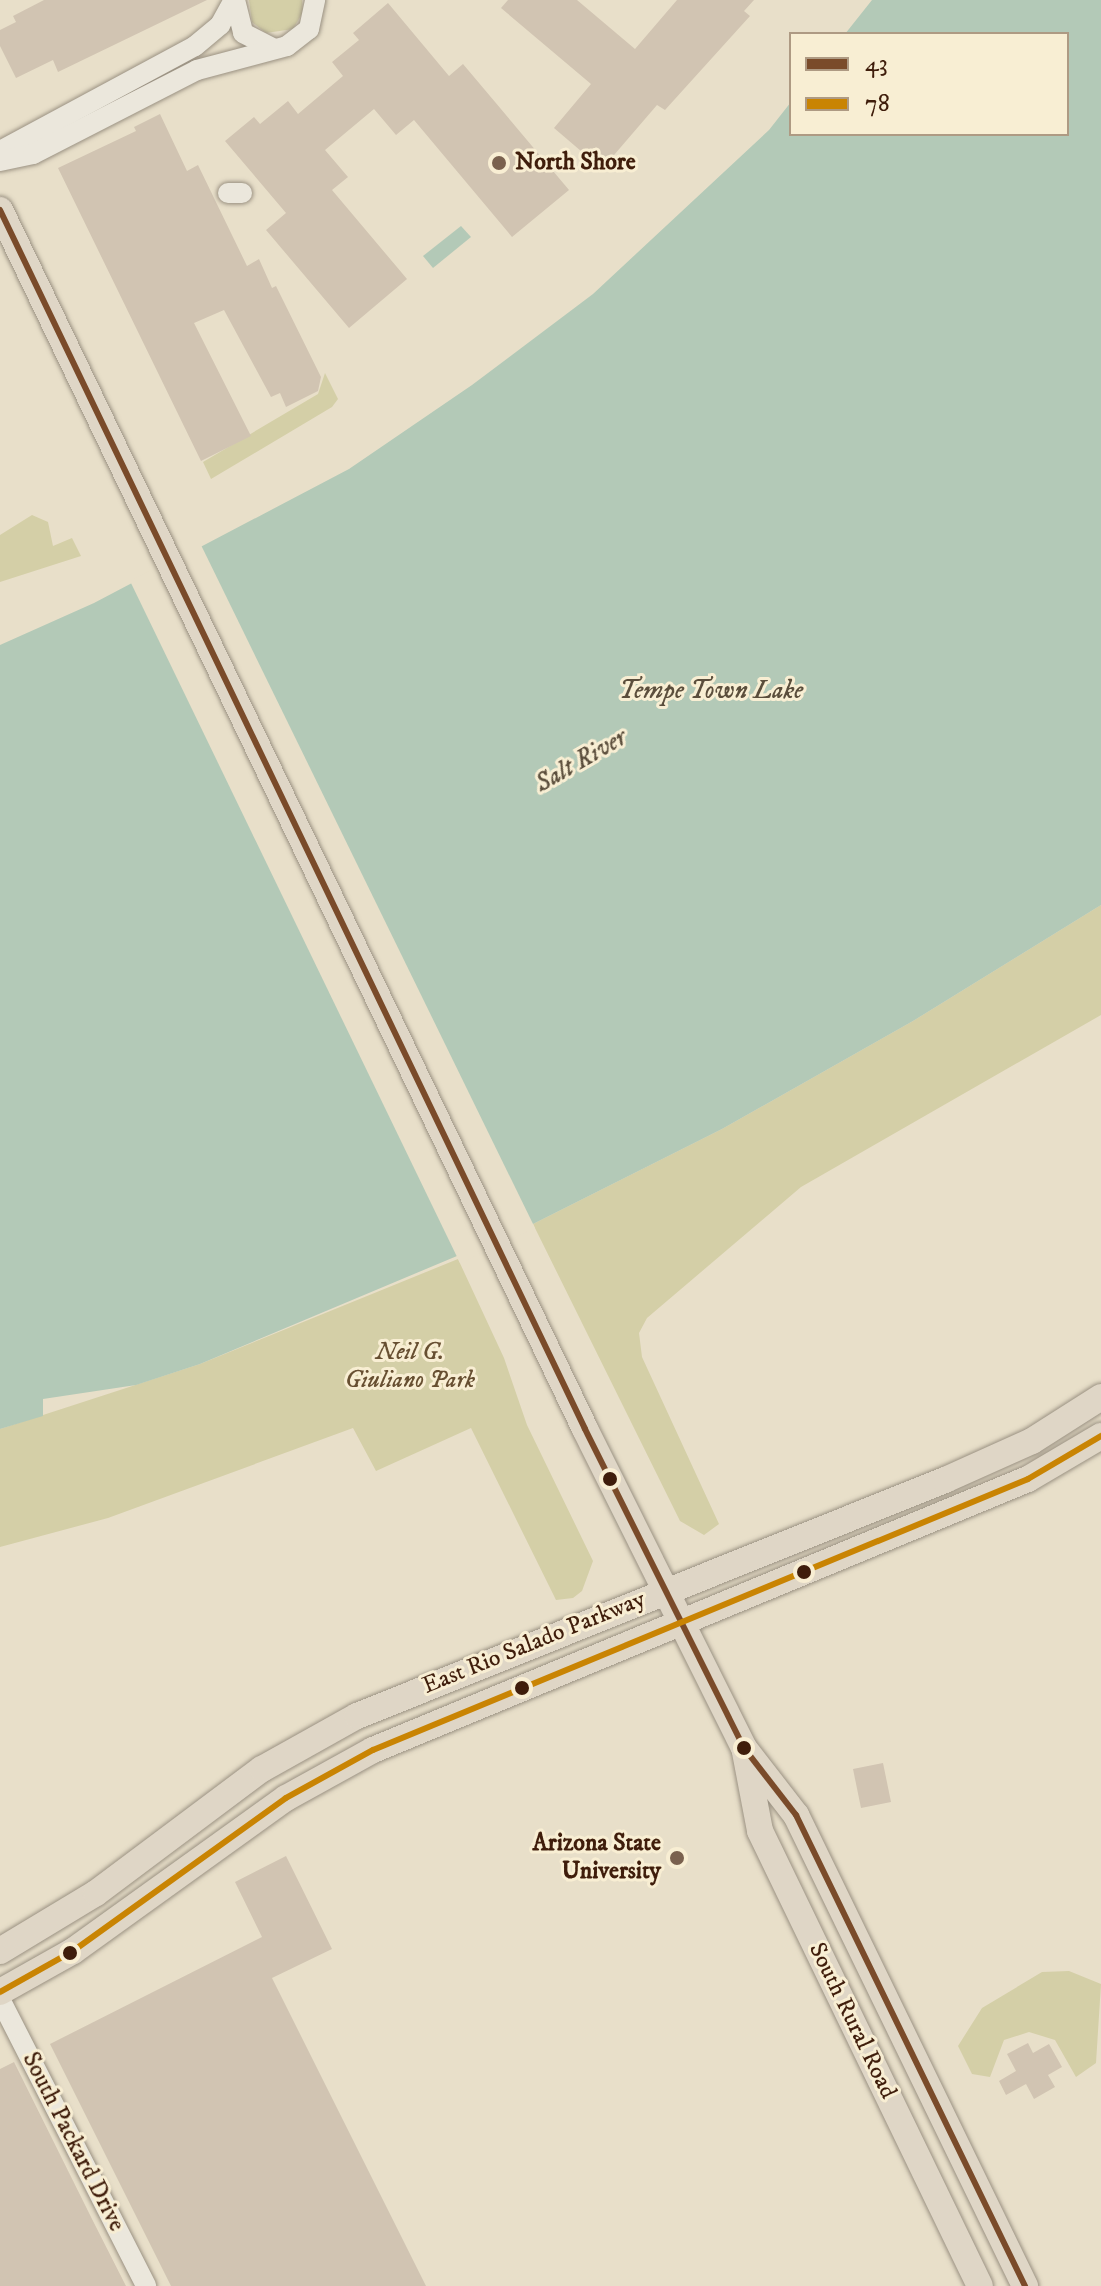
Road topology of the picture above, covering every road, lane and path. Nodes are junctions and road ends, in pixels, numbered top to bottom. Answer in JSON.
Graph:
{"nodes":[{"id":1,"x":234,"y":0,"type":"edge"},
{"id":2,"x":315,"y":0,"type":"edge"},
{"id":3,"x":273,"y":48,"type":"junction"},
{"id":4,"x":0,"y":151,"type":"edge"},
{"id":5,"x":0,"y":161,"type":"edge"},
{"id":6,"x":0,"y":210,"type":"edge"},
{"id":7,"x":1101,"y":1397,"type":"edge"},
{"id":8,"x":1101,"y":1436,"type":"edge"},
{"id":9,"x":666,"y":1589,"type":"junction"},
{"id":10,"x":681,"y":1620,"type":"junction"},
{"id":11,"x":744,"y":1748,"type":"junction"},
{"id":12,"x":0,"y":1951,"type":"edge"},
{"id":13,"x":0,"y":1992,"type":"edge"},
{"id":14,"x":0,"y":1999,"type":"edge"},
{"id":15,"x":146,"y":2286,"type":"edge"},
{"id":16,"x":980,"y":2286,"type":"edge"},
{"id":17,"x":1025,"y":2286,"type":"edge"}],
"edges":[{"from":1,"to":3,"type":"street"},
{"from":1,"to":4,"type":"street"},
{"from":2,"to":3,"type":"street"},
{"from":3,"to":5,"type":"street"},
{"from":6,"to":9,"type":"main road","name":"South Rural Road"},
{"from":7,"to":9,"type":"main road","name":"East Rio Salado Parkway"},
{"from":8,"to":10,"type":"main road","name":"East Rio Salado Parkway"},
{"from":9,"to":10,"type":"main road","name":"South Rural Road"},
{"from":9,"to":12,"type":"main road","name":"East Rio Salado Parkway"},
{"from":10,"to":11,"type":"main road","name":"South Rural Road"},
{"from":10,"to":13,"type":"main road","name":"East Rio Salado Parkway"},
{"from":11,"to":16,"type":"main road","name":"South Rural Road"},
{"from":11,"to":17,"type":"main road","name":"South Rural Road"},
{"from":14,"to":15,"type":"street","name":"South Packard Drive"}]}
